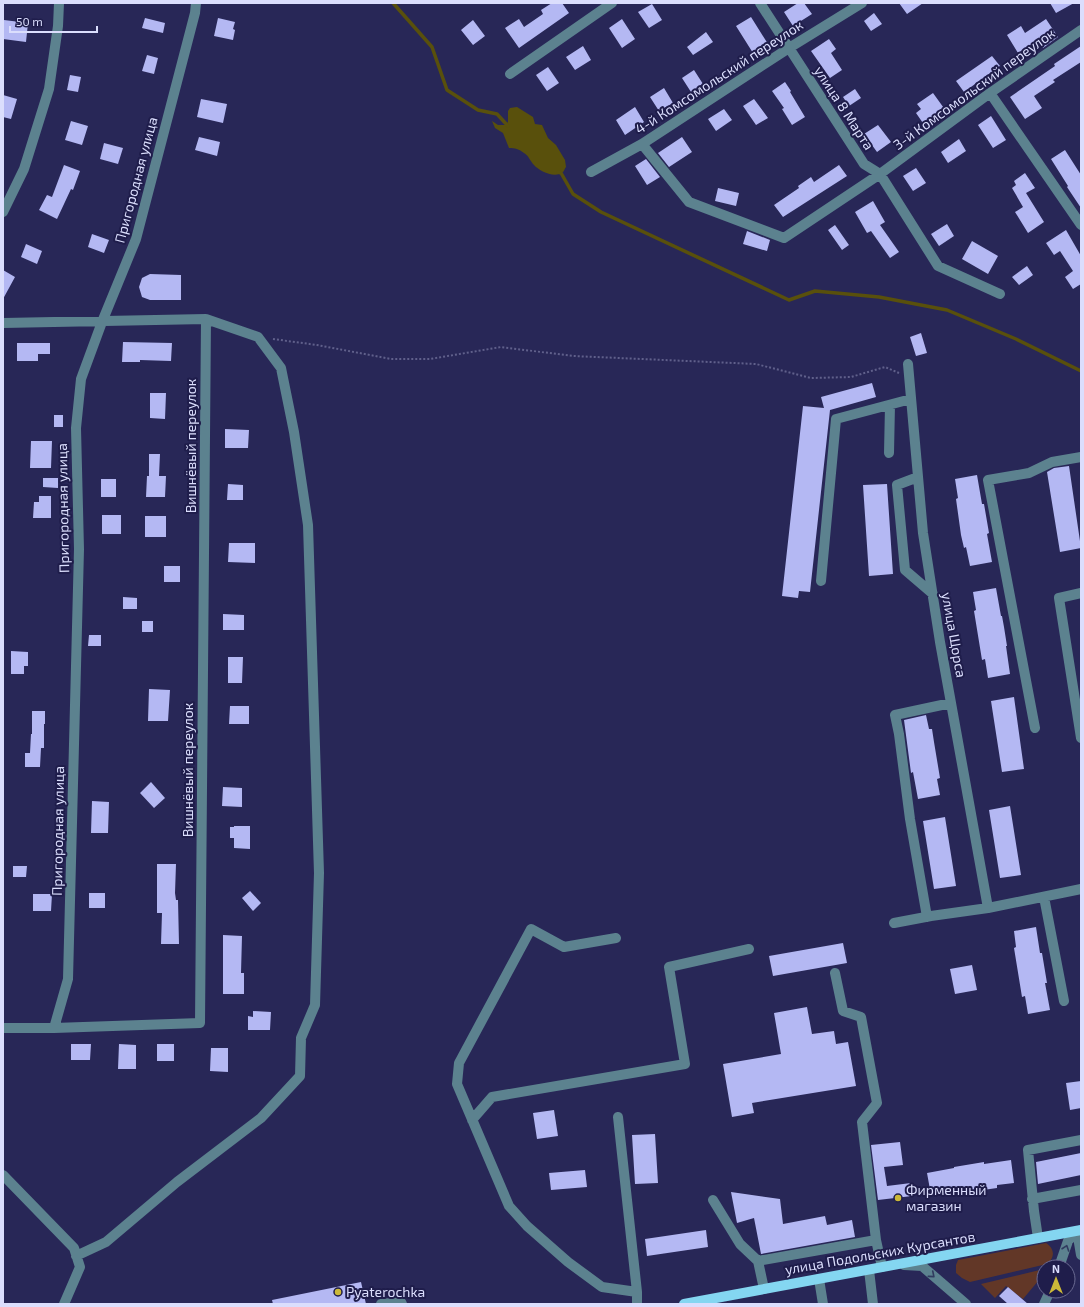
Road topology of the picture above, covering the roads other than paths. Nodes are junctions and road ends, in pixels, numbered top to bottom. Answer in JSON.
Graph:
{"nodes":[{"id":1,"x":58,"y":3,"type":"edge"},
{"id":2,"x":196,"y":3,"type":"edge"},
{"id":3,"x":612,"y":3,"type":"edge"},
{"id":4,"x":760,"y":3,"type":"edge"},
{"id":5,"x":862,"y":3,"type":"edge"},
{"id":6,"x":1081,"y":30,"type":"edge"},
{"id":7,"x":789,"y":48,"type":"junction"},
{"id":8,"x":510,"y":74,"type":"dead end"},
{"id":9,"x":990,"y":93,"type":"junction"},
{"id":10,"x":642,"y":144,"type":"junction"},
{"id":11,"x":591,"y":172,"type":"dead end"},
{"id":12,"x":880,"y":174,"type":"junction"},
{"id":13,"x":3,"y":212,"type":"edge"},
{"id":14,"x":1081,"y":225,"type":"edge"},
{"id":15,"x":1000,"y":294,"type":"dead end"},
{"id":16,"x":206,"y":319,"type":"junction"},
{"id":17,"x":102,"y":322,"type":"junction"},
{"id":18,"x":3,"y":323,"type":"edge"},
{"id":19,"x":908,"y":364,"type":"dead end"},
{"id":20,"x":911,"y":399,"type":"junction"},
{"id":21,"x":890,"y":405,"type":"junction"},
{"id":22,"x":889,"y":453,"type":"dead end"},
{"id":23,"x":1081,"y":457,"type":"edge"},
{"id":24,"x":918,"y":477,"type":"junction"},
{"id":25,"x":821,"y":581,"type":"dead end"},
{"id":26,"x":1081,"y":593,"type":"edge"},
{"id":27,"x":933,"y":594,"type":"junction"},
{"id":28,"x":951,"y":703,"type":"junction"},
{"id":29,"x":1079,"y":716,"type":"edge"},
{"id":30,"x":1036,"y":728,"type":"dead end"},
{"id":31,"x":1081,"y":738,"type":"edge"},
{"id":32,"x":1081,"y":889,"type":"edge"},
{"id":33,"x":1044,"y":896,"type":"junction"},
{"id":34,"x":988,"y":908,"type":"junction"},
{"id":35,"x":927,"y":917,"type":"junction"},
{"id":36,"x":894,"y":923,"type":"dead end"},
{"id":37,"x":616,"y":938,"type":"dead end"},
{"id":38,"x":749,"y":949,"type":"dead end"},
{"id":39,"x":835,"y":973,"type":"dead end"},
{"id":40,"x":1064,"y":1001,"type":"dead end"},
{"id":41,"x":3,"y":1028,"type":"edge"},
{"id":42,"x":54,"y":1028,"type":"junction"},
{"id":43,"x":618,"y":1117,"type":"dead end"},
{"id":44,"x":472,"y":1120,"type":"junction"},
{"id":45,"x":1081,"y":1140,"type":"edge"},
{"id":46,"x":3,"y":1175,"type":"edge"},
{"id":47,"x":1081,"y":1190,"type":"edge"},
{"id":48,"x":1032,"y":1199,"type":"junction"},
{"id":49,"x":713,"y":1200,"type":"dead end"},
{"id":50,"x":1079,"y":1231,"type":"edge"},
{"id":51,"x":1038,"y":1238,"type":"junction"},
{"id":52,"x":876,"y":1240,"type":"junction"},
{"id":53,"x":1081,"y":1255,"type":"edge"},
{"id":54,"x":76,"y":1256,"type":"junction"},
{"id":55,"x":1062,"y":1259,"type":"edge"},
{"id":56,"x":758,"y":1261,"type":"junction"},
{"id":57,"x":896,"y":1265,"type":"junction"},
{"id":58,"x":882,"y":1267,"type":"junction"},
{"id":59,"x":869,"y":1270,"type":"junction"},
{"id":60,"x":819,"y":1279,"type":"junction"},
{"id":61,"x":764,"y":1289,"type":"junction"},
{"id":62,"x":637,"y":1292,"type":"junction"},
{"id":63,"x":64,"y":1304,"type":"edge"},
{"id":64,"x":381,"y":1304,"type":"edge"},
{"id":65,"x":402,"y":1304,"type":"edge"},
{"id":66,"x":637,"y":1304,"type":"edge"},
{"id":67,"x":684,"y":1304,"type":"edge"},
{"id":68,"x":823,"y":1304,"type":"edge"},
{"id":69,"x":873,"y":1304,"type":"edge"},
{"id":70,"x":966,"y":1304,"type":"edge"}],
"edges":[{"from":1,"to":13,"type":"street"},
{"from":2,"to":17,"type":"street","name":"Пригородная улица"},
{"from":3,"to":8,"type":"street"},
{"from":4,"to":7,"type":"street","name":"улица 8 Марта"},
{"from":5,"to":7,"type":"street","name":"4-й Комсомольский переулок"},
{"from":6,"to":9,"type":"street","name":"3-й Комсомольский переулок"},
{"from":7,"to":10,"type":"street","name":"4-й Комсомольский переулок"},
{"from":7,"to":12,"type":"street","name":"улица 8 Марта"},
{"from":9,"to":12,"type":"street","name":"3-й Комсомольский переулок"},
{"from":9,"to":14,"type":"street"},
{"from":10,"to":11,"type":"street","name":"4-й Комсомольский переулок"},
{"from":10,"to":12,"type":"street","name":"3-й Комсомольский переулок"},
{"from":12,"to":15,"type":"street","name":"улица 8 Марта"},
{"from":16,"to":17,"type":"street"},
{"from":16,"to":42,"type":"street","name":"Вишнёвый переулок"},
{"from":16,"to":54,"type":"street"},
{"from":17,"to":18,"type":"street"},
{"from":17,"to":42,"type":"street","name":"Пригородная улица"},
{"from":19,"to":20,"type":"street","name":"улица Щорса"},
{"from":20,"to":21,"type":"street"},
{"from":20,"to":24,"type":"street","name":"улица Щорса"},
{"from":21,"to":22,"type":"street"},
{"from":21,"to":25,"type":"street"},
{"from":23,"to":30,"type":"street"},
{"from":24,"to":27,"type":"street","name":"улица Щорса"},
{"from":24,"to":27,"type":"street"},
{"from":26,"to":29,"type":"street"},
{"from":27,"to":28,"type":"street","name":"улица Щорса"},
{"from":28,"to":34,"type":"street","name":"улица Щорса"},
{"from":28,"to":35,"type":"street"},
{"from":29,"to":31,"type":"street"},
{"from":32,"to":33,"type":"street"},
{"from":33,"to":34,"type":"street"},
{"from":33,"to":40,"type":"street"},
{"from":34,"to":35,"type":"street"},
{"from":35,"to":36,"type":"street"},
{"from":37,"to":44,"type":"street"},
{"from":38,"to":44,"type":"street"},
{"from":39,"to":52,"type":"street"},
{"from":41,"to":42,"type":"street","name":"Вишнёвый переулок"},
{"from":43,"to":62,"type":"street"},
{"from":44,"to":62,"type":"street"},
{"from":45,"to":48,"type":"street"},
{"from":46,"to":54,"type":"street"},
{"from":47,"to":48,"type":"street"},
{"from":48,"to":51,"type":"street"},
{"from":49,"to":56,"type":"street"},
{"from":50,"to":51,"type":"main road","name":"улица Подольских Курсантов"},
{"from":50,"to":53,"type":"street"},
{"from":55,"to":50,"type":"street","one_way":true},
{"from":51,"to":57,"type":"main road","name":"улица Подольских Курсантов"},
{"from":52,"to":56,"type":"street"},
{"from":52,"to":58,"type":"street"},
{"from":54,"to":63,"type":"street"},
{"from":56,"to":61,"type":"street"},
{"from":57,"to":58,"type":"main road","name":"улица Подольских Курсантов"},
{"from":57,"to":70,"type":"street","one_way":true},
{"from":58,"to":59,"type":"main road","name":"улица Подольских Курсантов"},
{"from":59,"to":60,"type":"main road","name":"улица Подольских Курсантов"},
{"from":59,"to":69,"type":"street"},
{"from":60,"to":61,"type":"main road","name":"улица Подольских Курсантов"},
{"from":60,"to":68,"type":"street"},
{"from":61,"to":67,"type":"main road","name":"улица Подольских Курсантов"},
{"from":62,"to":66,"type":"street"},
{"from":64,"to":65,"type":"street"}]}
